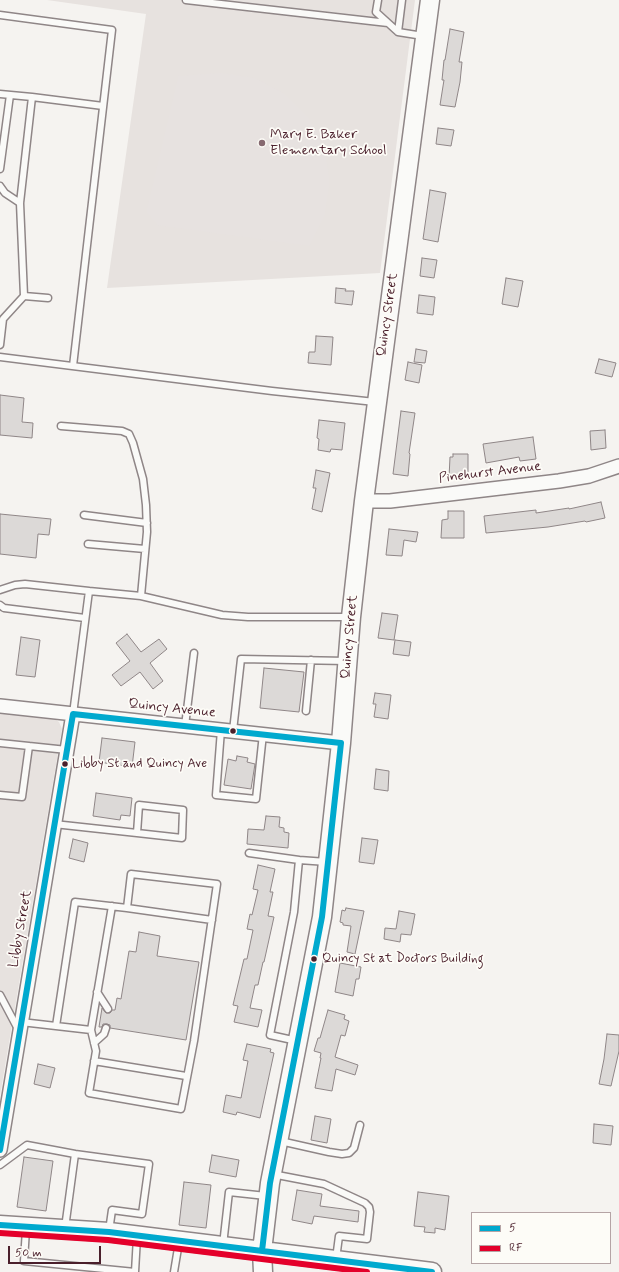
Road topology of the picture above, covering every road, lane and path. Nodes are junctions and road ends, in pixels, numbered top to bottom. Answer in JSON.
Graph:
{"nodes":[{"id":1,"x":186,"y":0,"type":"edge"},
{"id":2,"x":378,"y":0,"type":"edge"},
{"id":3,"x":402,"y":0,"type":"edge"},
{"id":4,"x":430,"y":0,"type":"edge"},
{"id":5,"x":0,"y":15,"type":"edge"},
{"id":6,"x":388,"y":23,"type":"junction"},
{"id":7,"x":398,"y":32,"type":"junction"},
{"id":8,"x":426,"y":36,"type":"junction"},
{"id":9,"x":0,"y":94,"type":"edge"},
{"id":10,"x":10,"y":95,"type":"junction"},
{"id":11,"x":32,"y":97,"type":"junction"},
{"id":12,"x":103,"y":106,"type":"junction"},
{"id":13,"x":0,"y":169,"type":"edge"},
{"id":14,"x":0,"y":186,"type":"edge"},
{"id":15,"x":20,"y":204,"type":"junction"},
{"id":16,"x":24,"y":296,"type":"junction"},
{"id":17,"x":48,"y":298,"type":"dead end"},
{"id":18,"x":0,"y":345,"type":"edge"},
{"id":19,"x":0,"y":357,"type":"edge"},
{"id":20,"x":73,"y":366,"type":"junction"},
{"id":21,"x":376,"y":402,"type":"junction"},
{"id":22,"x":61,"y":426,"type":"dead end"},
{"id":23,"x":619,"y":466,"type":"edge"},
{"id":24,"x":364,"y":501,"type":"junction"},
{"id":25,"x":84,"y":516,"type":"dead end"},
{"id":26,"x":147,"y":523,"type":"junction"},
{"id":27,"x":88,"y":544,"type":"dead end"},
{"id":28,"x":145,"y":549,"type":"junction"},
{"id":29,"x":0,"y":590,"type":"edge"},
{"id":30,"x":89,"y":591,"type":"junction"},
{"id":31,"x":141,"y":596,"type":"junction"},
{"id":32,"x":0,"y":606,"type":"edge"},
{"id":33,"x":351,"y":617,"type":"junction"},
{"id":34,"x":85,"y":618,"type":"junction"},
{"id":35,"x":194,"y":653,"type":"dead end"},
{"id":36,"x":311,"y":660,"type":"junction"},
{"id":37,"x":347,"y":661,"type":"junction"},
{"id":38,"x":0,"y":706,"type":"edge"},
{"id":39,"x":306,"y":711,"type":"dead end"},
{"id":40,"x":73,"y":714,"type":"junction"},
{"id":41,"x":185,"y":726,"type":"junction"},
{"id":42,"x":227,"y":731,"type":"junction"},
{"id":43,"x":263,"y":734,"type":"junction"},
{"id":44,"x":0,"y":743,"type":"edge"},
{"id":45,"x":341,"y":743,"type":"junction"},
{"id":46,"x":29,"y":746,"type":"junction"},
{"id":47,"x":67,"y":750,"type":"junction"},
{"id":48,"x":0,"y":795,"type":"edge"},
{"id":49,"x":54,"y":824,"type":"junction"},
{"id":50,"x":137,"y":833,"type":"junction"},
{"id":51,"x":248,"y":852,"type":"dead end"},
{"id":52,"x":299,"y":860,"type":"junction"},
{"id":53,"x":328,"y":862,"type":"junction"},
{"id":54,"x":112,"y":906,"type":"junction"},
{"id":55,"x":127,"y":908,"type":"junction"},
{"id":56,"x":212,"y":920,"type":"junction"},
{"id":57,"x":97,"y":992,"type":"junction"},
{"id":58,"x":0,"y":995,"type":"edge"},
{"id":59,"x":108,"y":1009,"type":"dead end"},
{"id":60,"x":56,"y":1026,"type":"junction"},
{"id":61,"x":20,"y":1027,"type":"junction"},
{"id":62,"x":106,"y":1028,"type":"dead end"},
{"id":63,"x":91,"y":1030,"type":"junction"},
{"id":64,"x":298,"y":1042,"type":"junction"},
{"id":65,"x":94,"y":1043,"type":"junction"},
{"id":66,"x":94,"y":1061,"type":"junction"},
{"id":67,"x":186,"y":1076,"type":"junction"},
{"id":68,"x":360,"y":1125,"type":"dead end"},
{"id":69,"x":279,"y":1141,"type":"junction"},
{"id":70,"x":0,"y":1150,"type":"edge"},
{"id":71,"x":75,"y":1154,"type":"junction"},
{"id":72,"x":0,"y":1165,"type":"edge"},
{"id":73,"x":272,"y":1174,"type":"junction"},
{"id":74,"x":269,"y":1196,"type":"junction"},
{"id":75,"x":0,"y":1225,"type":"edge"},
{"id":76,"x":26,"y":1226,"type":"junction"},
{"id":77,"x":65,"y":1229,"type":"junction"},
{"id":78,"x":109,"y":1232,"type":"junction"},
{"id":79,"x":137,"y":1236,"type":"junction"},
{"id":80,"x":180,"y":1241,"type":"junction"},
{"id":81,"x":222,"y":1246,"type":"junction"},
{"id":82,"x":262,"y":1251,"type":"junction"},
{"id":83,"x":335,"y":1260,"type":"junction"},
{"id":84,"x":174,"y":1272,"type":"edge"},
{"id":85,"x":262,"y":1272,"type":"edge"},
{"id":86,"x":428,"y":1272,"type":"edge"}],
"edges":[{"from":1,"to":6,"type":"lane"},
{"from":2,"to":6,"type":"lane"},
{"from":3,"to":7,"type":"lane"},
{"from":4,"to":8,"type":"main road","name":"Quincy Street"},
{"from":5,"to":12,"type":"lane"},
{"from":6,"to":7,"type":"lane"},
{"from":7,"to":8,"type":"lane"},
{"from":8,"to":21,"type":"main road","name":"Quincy Street"},
{"from":9,"to":10,"type":"lane"},
{"from":10,"to":11,"type":"lane"},
{"from":10,"to":13,"type":"lane"},
{"from":11,"to":12,"type":"lane"},
{"from":11,"to":15,"type":"lane"},
{"from":12,"to":20,"type":"lane"},
{"from":14,"to":15,"type":"lane"},
{"from":15,"to":16,"type":"lane"},
{"from":16,"to":17,"type":"lane"},
{"from":16,"to":18,"type":"lane"},
{"from":19,"to":20,"type":"lane"},
{"from":20,"to":21,"type":"lane"},
{"from":21,"to":24,"type":"main road","name":"Quincy Street"},
{"from":22,"to":26,"type":"lane"},
{"from":23,"to":24,"type":"street","name":"Pinehurst Avenue"},
{"from":24,"to":33,"type":"main road","name":"Quincy Street"},
{"from":25,"to":26,"type":"lane"},
{"from":26,"to":28,"type":"lane"},
{"from":27,"to":28,"type":"lane"},
{"from":28,"to":31,"type":"lane"},
{"from":29,"to":30,"type":"lane"},
{"from":30,"to":31,"type":"lane"},
{"from":30,"to":34,"type":"lane"},
{"from":31,"to":33,"type":"lane"},
{"from":32,"to":34,"type":"lane"},
{"from":33,"to":37,"type":"main road","name":"Quincy Street"},
{"from":34,"to":40,"type":"lane"},
{"from":35,"to":41,"type":"lane"},
{"from":36,"to":37,"type":"lane"},
{"from":36,"to":39,"type":"lane"},
{"from":36,"to":42,"type":"lane"},
{"from":37,"to":45,"type":"main road","name":"Quincy Street"},
{"from":38,"to":40,"type":"street","name":"Quincy Avenue"},
{"from":40,"to":41,"type":"street","name":"Quincy Avenue"},
{"from":40,"to":47,"type":"street","name":"Libby Street"},
{"from":41,"to":42,"type":"street","name":"Quincy Avenue"},
{"from":42,"to":43,"type":"street","name":"Quincy Avenue"},
{"from":42,"to":43,"type":"lane"},
{"from":43,"to":45,"type":"street","name":"Quincy Avenue"},
{"from":44,"to":46,"type":"lane"},
{"from":45,"to":53,"type":"main road","name":"Quincy Street"},
{"from":46,"to":47,"type":"lane"},
{"from":46,"to":48,"type":"lane"},
{"from":47,"to":49,"type":"street","name":"Libby Street"},
{"from":49,"to":50,"type":"lane"},
{"from":49,"to":61,"type":"street","name":"Libby Street"},
{"from":50,"to":50,"type":"lane"},
{"from":51,"to":52,"type":"lane"},
{"from":52,"to":53,"type":"lane"},
{"from":52,"to":64,"type":"lane"},
{"from":53,"to":64,"type":"main road","name":"Quincy Street"},
{"from":54,"to":55,"type":"lane"},
{"from":54,"to":57,"type":"lane"},
{"from":54,"to":60,"type":"lane"},
{"from":55,"to":56,"type":"lane"},
{"from":55,"to":56,"type":"lane"},
{"from":56,"to":67,"type":"lane"},
{"from":57,"to":59,"type":"lane"},
{"from":57,"to":63,"type":"lane"},
{"from":58,"to":61,"type":"lane"},
{"from":60,"to":61,"type":"lane"},
{"from":60,"to":63,"type":"lane"},
{"from":61,"to":70,"type":"street","name":"Libby Street"},
{"from":62,"to":65,"type":"lane"},
{"from":63,"to":65,"type":"lane"},
{"from":64,"to":69,"type":"main road","name":"Quincy Street"},
{"from":65,"to":66,"type":"lane"},
{"from":66,"to":67,"type":"lane"},
{"from":66,"to":67,"type":"lane"},
{"from":68,"to":69,"type":"lane"},
{"from":69,"to":73,"type":"main road","name":"Quincy Street"},
{"from":71,"to":72,"type":"lane"},
{"from":71,"to":77,"type":"lane"},
{"from":71,"to":78,"type":"lane"},
{"from":73,"to":74,"type":"main road","name":"Quincy Street"},
{"from":73,"to":83,"type":"lane"},
{"from":74,"to":81,"type":"lane"},
{"from":74,"to":82,"type":"main road","name":"Quincy Street"},
{"from":75,"to":76,"type":"main road"},
{"from":76,"to":77,"type":"main road"},
{"from":76,"to":79,"type":"lane"},
{"from":77,"to":78,"type":"main road"},
{"from":78,"to":79,"type":"main road"},
{"from":79,"to":80,"type":"main road"},
{"from":80,"to":81,"type":"main road"},
{"from":80,"to":84,"type":"lane"},
{"from":81,"to":82,"type":"main road"},
{"from":82,"to":83,"type":"main road"},
{"from":82,"to":85,"type":"main road","name":"Quincy Street"},
{"from":83,"to":86,"type":"main road"}]}
